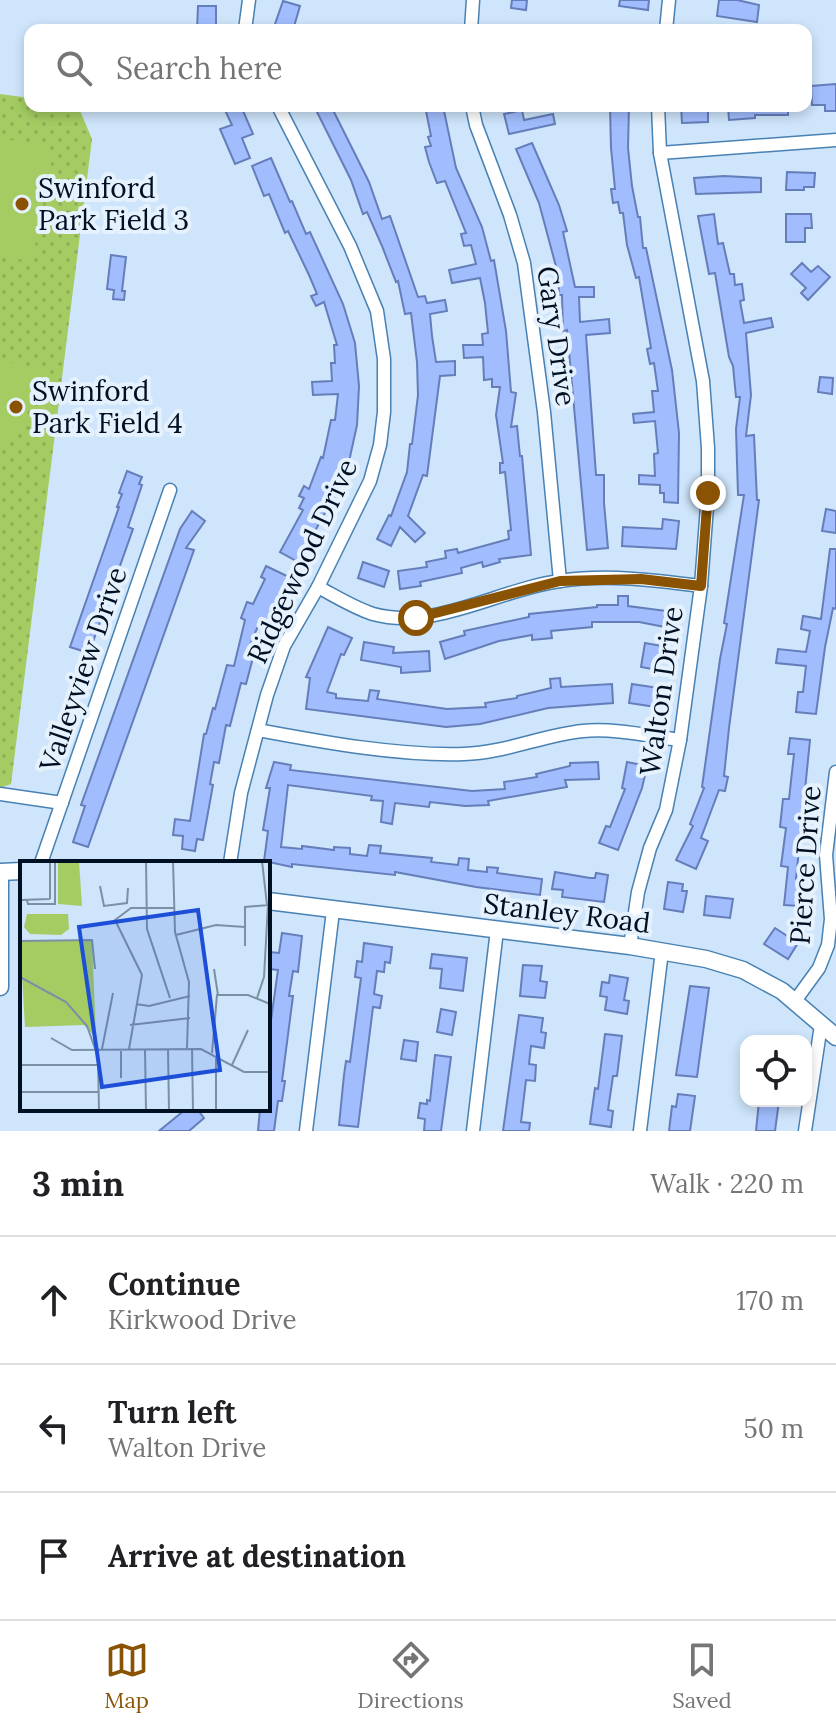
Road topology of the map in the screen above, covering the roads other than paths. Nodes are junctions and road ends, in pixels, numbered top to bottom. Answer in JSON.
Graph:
{"nodes":[{"id":1,"x":249,"y":0,"type":"edge"},
{"id":2,"x":473,"y":0,"type":"edge"},
{"id":3,"x":669,"y":0,"type":"edge"},
{"id":4,"x":246,"y":24,"type":"edge"},
{"id":5,"x":471,"y":24,"type":"edge"},
{"id":6,"x":667,"y":24,"type":"edge"},
{"id":7,"x":281,"y":112,"type":"edge"},
{"id":8,"x":473,"y":112,"type":"edge"},
{"id":9,"x":658,"y":112,"type":"edge"},
{"id":10,"x":836,"y":140,"type":"edge"},
{"id":11,"x":660,"y":153,"type":"junction"},
{"id":12,"x":170,"y":490,"type":"dead end"},
{"id":13,"x":560,"y":581,"type":"junction"},
{"id":14,"x":701,"y":586,"type":"junction"},
{"id":15,"x":318,"y":587,"type":"junction"},
{"id":16,"x":258,"y":730,"type":"junction"},
{"id":17,"x":680,"y":740,"type":"junction"},
{"id":18,"x":836,"y":772,"type":"edge"},
{"id":19,"x":0,"y":794,"type":"edge"},
{"id":20,"x":62,"y":803,"type":"junction"},
{"id":21,"x":42,"y":861,"type":"edge"},
{"id":22,"x":230,"y":861,"type":"edge"},
{"id":23,"x":20,"y":871,"type":"edge"},
{"id":24,"x":0,"y":872,"type":"edge"},
{"id":25,"x":0,"y":878,"type":"edge"},
{"id":26,"x":270,"y":901,"type":"edge"},
{"id":27,"x":333,"y":911,"type":"junction"},
{"id":28,"x":497,"y":930,"type":"junction"},
{"id":29,"x":630,"y":946,"type":"junction"},
{"id":30,"x":662,"y":951,"type":"junction"},
{"id":31,"x":0,"y":977,"type":"edge"},
{"id":32,"x":0,"y":987,"type":"edge"},
{"id":33,"x":795,"y":1001,"type":"junction"},
{"id":34,"x":821,"y":1025,"type":"junction"},
{"id":35,"x":836,"y":1037,"type":"edge"},
{"id":36,"x":306,"y":1131,"type":"edge"},
{"id":37,"x":473,"y":1131,"type":"edge"},
{"id":38,"x":640,"y":1131,"type":"edge"},
{"id":39,"x":805,"y":1131,"type":"edge"}],
"edges":[{"from":1,"to":4,"type":"street"},
{"from":2,"to":5,"type":"street"},
{"from":3,"to":6,"type":"street"},
{"from":7,"to":15,"type":"street","name":"Ridgewood Drive"},
{"from":8,"to":13,"type":"street","name":"Gary Drive"},
{"from":9,"to":11,"type":"street","name":"Walton Drive"},
{"from":10,"to":11,"type":"street"},
{"from":11,"to":14,"type":"street","name":"Walton Drive"},
{"from":12,"to":20,"type":"street","name":"Valleyview Drive"},
{"from":13,"to":14,"type":"street"},
{"from":13,"to":15,"type":"street"},
{"from":14,"to":17,"type":"street","name":"Walton Drive"},
{"from":15,"to":16,"type":"street","name":"Ridgewood Drive"},
{"from":16,"to":17,"type":"street"},
{"from":16,"to":22,"type":"street","name":"Ridgewood Drive"},
{"from":17,"to":29,"type":"street","name":"Walton Drive"},
{"from":18,"to":33,"type":"street","name":"Pierce Drive"},
{"from":19,"to":20,"type":"street"},
{"from":20,"to":21,"type":"street","name":"Valleyview Drive"},
{"from":23,"to":24,"type":"street"},
{"from":25,"to":31,"type":"street"},
{"from":26,"to":27,"type":"street","name":"Stanley Road"},
{"from":27,"to":28,"type":"street","name":"Stanley Road"},
{"from":27,"to":36,"type":"street"},
{"from":28,"to":29,"type":"street","name":"Stanley Road"},
{"from":28,"to":37,"type":"street"},
{"from":29,"to":30,"type":"street","name":"Stanley Road"},
{"from":30,"to":33,"type":"street","name":"Stanley Road"},
{"from":30,"to":38,"type":"street"},
{"from":31,"to":32,"type":"street"},
{"from":33,"to":34,"type":"street","name":"Stanley Road"},
{"from":34,"to":35,"type":"street","name":"Stanley Road"},
{"from":34,"to":39,"type":"street"}]}
